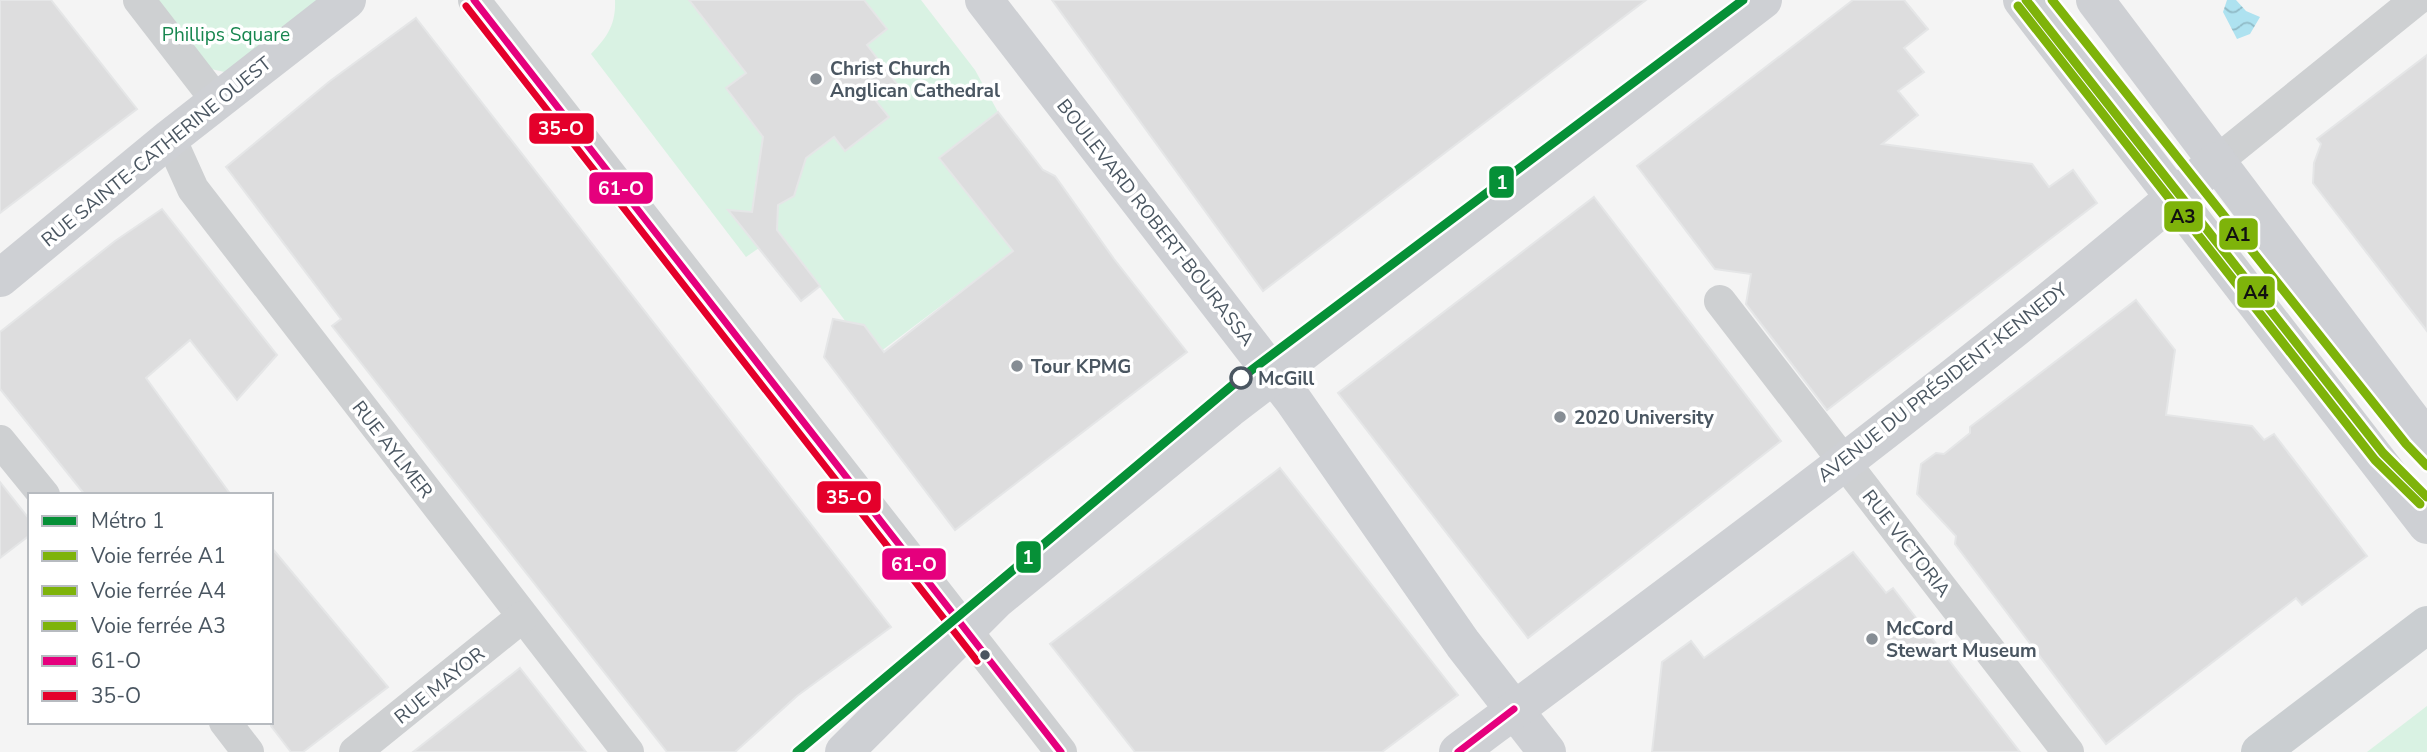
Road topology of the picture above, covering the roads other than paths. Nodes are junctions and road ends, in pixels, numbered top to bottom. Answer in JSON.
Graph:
{"nodes":[{"id":1,"x":139,"y":0,"type":"edge"},
{"id":2,"x":347,"y":0,"type":"edge"},
{"id":3,"x":474,"y":0,"type":"edge"},
{"id":4,"x":984,"y":0,"type":"edge"},
{"id":5,"x":1763,"y":0,"type":"edge"},
{"id":6,"x":2022,"y":0,"type":"edge"},
{"id":7,"x":2095,"y":0,"type":"edge"},
{"id":8,"x":2416,"y":0,"type":"edge"},
{"id":9,"x":217,"y":101,"type":"junction"},
{"id":10,"x":170,"y":138,"type":"junction"},
{"id":11,"x":2217,"y":161,"type":"junction"},
{"id":12,"x":2176,"y":197,"type":"junction"},
{"id":13,"x":0,"y":278,"type":"edge"},
{"id":14,"x":1720,"y":301,"type":"dead end"},
{"id":15,"x":1273,"y":374,"type":"junction"},
{"id":16,"x":2427,"y":440,"type":"edge"},
{"id":17,"x":0,"y":441,"type":"edge"},
{"id":18,"x":1843,"y":461,"type":"junction"},
{"id":19,"x":42,"y":493,"type":"edge"},
{"id":20,"x":2427,"y":525,"type":"edge"},
{"id":21,"x":523,"y":617,"type":"junction"},
{"id":22,"x":2427,"y":625,"type":"edge"},
{"id":23,"x":964,"y":630,"type":"junction"},
{"id":24,"x":1514,"y":709,"type":"junction"},
{"id":25,"x":227,"y":724,"type":"edge"},
{"id":26,"x":248,"y":752,"type":"edge"},
{"id":27,"x":355,"y":752,"type":"edge"},
{"id":28,"x":628,"y":752,"type":"edge"},
{"id":29,"x":844,"y":752,"type":"edge"},
{"id":30,"x":1061,"y":752,"type":"edge"},
{"id":31,"x":1458,"y":752,"type":"edge"},
{"id":32,"x":1547,"y":752,"type":"edge"},
{"id":33,"x":2068,"y":752,"type":"edge"},
{"id":34,"x":2260,"y":752,"type":"edge"}],
"edges":[{"from":1,"to":9,"type":"street"},
{"from":2,"to":9,"type":"street","name":"RUE SAINTE-CATHERINE OUEST"},
{"from":3,"to":23,"type":"street"},
{"from":4,"to":15,"type":"street","name":"BOULEVARD ROBERT-BOURASSA"},
{"from":5,"to":15,"type":"street"},
{"from":6,"to":12,"type":"street"},
{"from":7,"to":11,"type":"street"},
{"from":8,"to":11,"type":"street","name":"AVENUE DU PRÉSIDENT-KENNEDY"},
{"from":9,"to":10,"type":"street","name":"RUE SAINTE-CATHERINE OUEST"},
{"from":10,"to":13,"type":"street","name":"RUE SAINTE-CATHERINE OUEST"},
{"from":10,"to":21,"type":"street","name":"RUE AYLMER"},
{"from":11,"to":12,"type":"street","name":"AVENUE DU PRÉSIDENT-KENNEDY"},
{"from":11,"to":16,"type":"street"},
{"from":12,"to":18,"type":"street","name":"AVENUE DU PRÉSIDENT-KENNEDY"},
{"from":12,"to":20,"type":"street"},
{"from":14,"to":18,"type":"street","name":"RUE VICTORIA"},
{"from":15,"to":23,"type":"street"},
{"from":15,"to":24,"type":"street","name":"BOULEVARD ROBERT-BOURASSA"},
{"from":17,"to":19,"type":"street"},
{"from":18,"to":24,"type":"street","name":"AVENUE DU PRÉSIDENT-KENNEDY"},
{"from":18,"to":33,"type":"street","name":"RUE VICTORIA"},
{"from":21,"to":27,"type":"street","name":"RUE MAYOR"},
{"from":21,"to":28,"type":"street","name":"RUE AYLMER"},
{"from":22,"to":34,"type":"main road"},
{"from":23,"to":29,"type":"street"},
{"from":23,"to":30,"type":"street"},
{"from":24,"to":31,"type":"street","name":"AVENUE DU PRÉSIDENT-KENNEDY"},
{"from":24,"to":32,"type":"street","name":"BOULEVARD ROBERT-BOURASSA"},
{"from":25,"to":26,"type":"street"}]}
